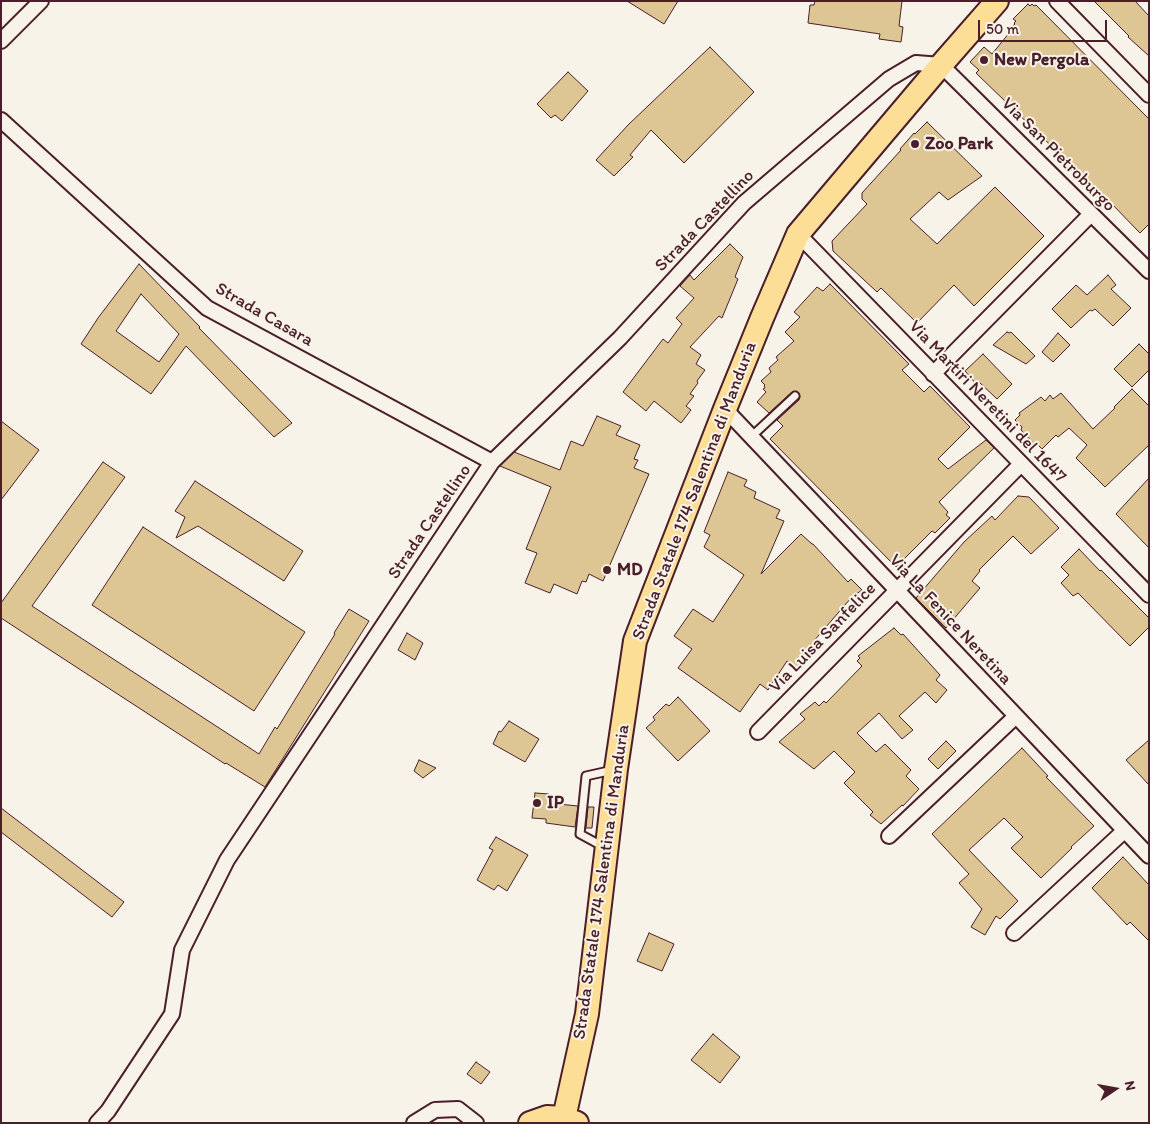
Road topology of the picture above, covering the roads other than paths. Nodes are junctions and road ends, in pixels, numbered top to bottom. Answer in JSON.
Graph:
{"nodes":[{"id":1,"x":41,"y":1,"type":"edge"},
{"id":2,"x":997,"y":1,"type":"edge"},
{"id":3,"x":1057,"y":1,"type":"edge"},
{"id":4,"x":1,"y":41,"type":"edge"},
{"id":5,"x":941,"y":66,"type":"junction"},
{"id":6,"x":1149,"y":95,"type":"edge"},
{"id":7,"x":1,"y":120,"type":"edge"},
{"id":8,"x":1091,"y":214,"type":"junction"},
{"id":9,"x":798,"y":234,"type":"junction"},
{"id":10,"x":1149,"y":271,"type":"edge"},
{"id":11,"x":933,"y":374,"type":"junction"},
{"id":12,"x":794,"y":396,"type":"dead end"},
{"id":13,"x":725,"y":409,"type":"junction"},
{"id":14,"x":752,"y":436,"type":"junction"},
{"id":15,"x":492,"y":462,"type":"junction"},
{"id":16,"x":1021,"y":464,"type":"junction"},
{"id":17,"x":897,"y":590,"type":"junction"},
{"id":18,"x":1149,"y":595,"type":"edge"},
{"id":19,"x":1016,"y":716,"type":"junction"},
{"id":20,"x":758,"y":732,"type":"dead end"},
{"id":21,"x":1124,"y":831,"type":"junction"},
{"id":22,"x":889,"y":836,"type":"dead end"},
{"id":23,"x":1149,"y":856,"type":"edge"},
{"id":24,"x":1014,"y":933,"type":"dead end"},
{"id":25,"x":571,"y":1120,"type":"edge"},
{"id":26,"x":97,"y":1123,"type":"edge"},
{"id":27,"x":414,"y":1123,"type":"edge"},
{"id":28,"x":476,"y":1123,"type":"edge"},
{"id":29,"x":530,"y":1123,"type":"edge"}],
"edges":[{"from":1,"to":4,"type":"street"},
{"from":2,"to":5,"type":"main road","name":"Strada Statale 174 Salentina di Manduria"},
{"from":3,"to":6,"type":"street"},
{"from":5,"to":8,"type":"street","name":"Via San Pietroburgo"},
{"from":5,"to":9,"type":"main road","name":"Strada Statale 174 Salentina di Manduria"},
{"from":5,"to":15,"type":"street","name":"Strada Castellino"},
{"from":7,"to":15,"type":"street","name":"Strada Casara"},
{"from":8,"to":10,"type":"street","name":"Via San Pietroburgo"},
{"from":8,"to":11,"type":"street"},
{"from":9,"to":11,"type":"street","name":"Via Martiri Neretini del 1647"},
{"from":9,"to":13,"type":"main road","name":"Strada Statale 174 Salentina di Manduria"},
{"from":11,"to":16,"type":"street","name":"Via Martiri Neretini del 1647"},
{"from":12,"to":14,"type":"lane"},
{"from":13,"to":14,"type":"street","name":"Via La Fenice Neretina"},
{"from":13,"to":25,"type":"main road","name":"Strada Statale 174 Salentina di Manduria"},
{"from":14,"to":17,"type":"street","name":"Via La Fenice Neretina"},
{"from":15,"to":26,"type":"street","name":"Strada Castellino"},
{"from":16,"to":17,"type":"street","name":"Via Luisa Sanfelice"},
{"from":16,"to":18,"type":"street","name":"Via Martiri Neretini del 1647"},
{"from":17,"to":19,"type":"street","name":"Via La Fenice Neretina"},
{"from":17,"to":20,"type":"street","name":"Via Luisa Sanfelice"},
{"from":19,"to":21,"type":"street","name":"Via La Fenice Neretina"},
{"from":19,"to":22,"type":"street"},
{"from":21,"to":23,"type":"street","name":"Via La Fenice Neretina"},
{"from":21,"to":24,"type":"street"},
{"from":25,"to":29,"type":"main road"},
{"from":27,"to":28,"type":"street"}]}
